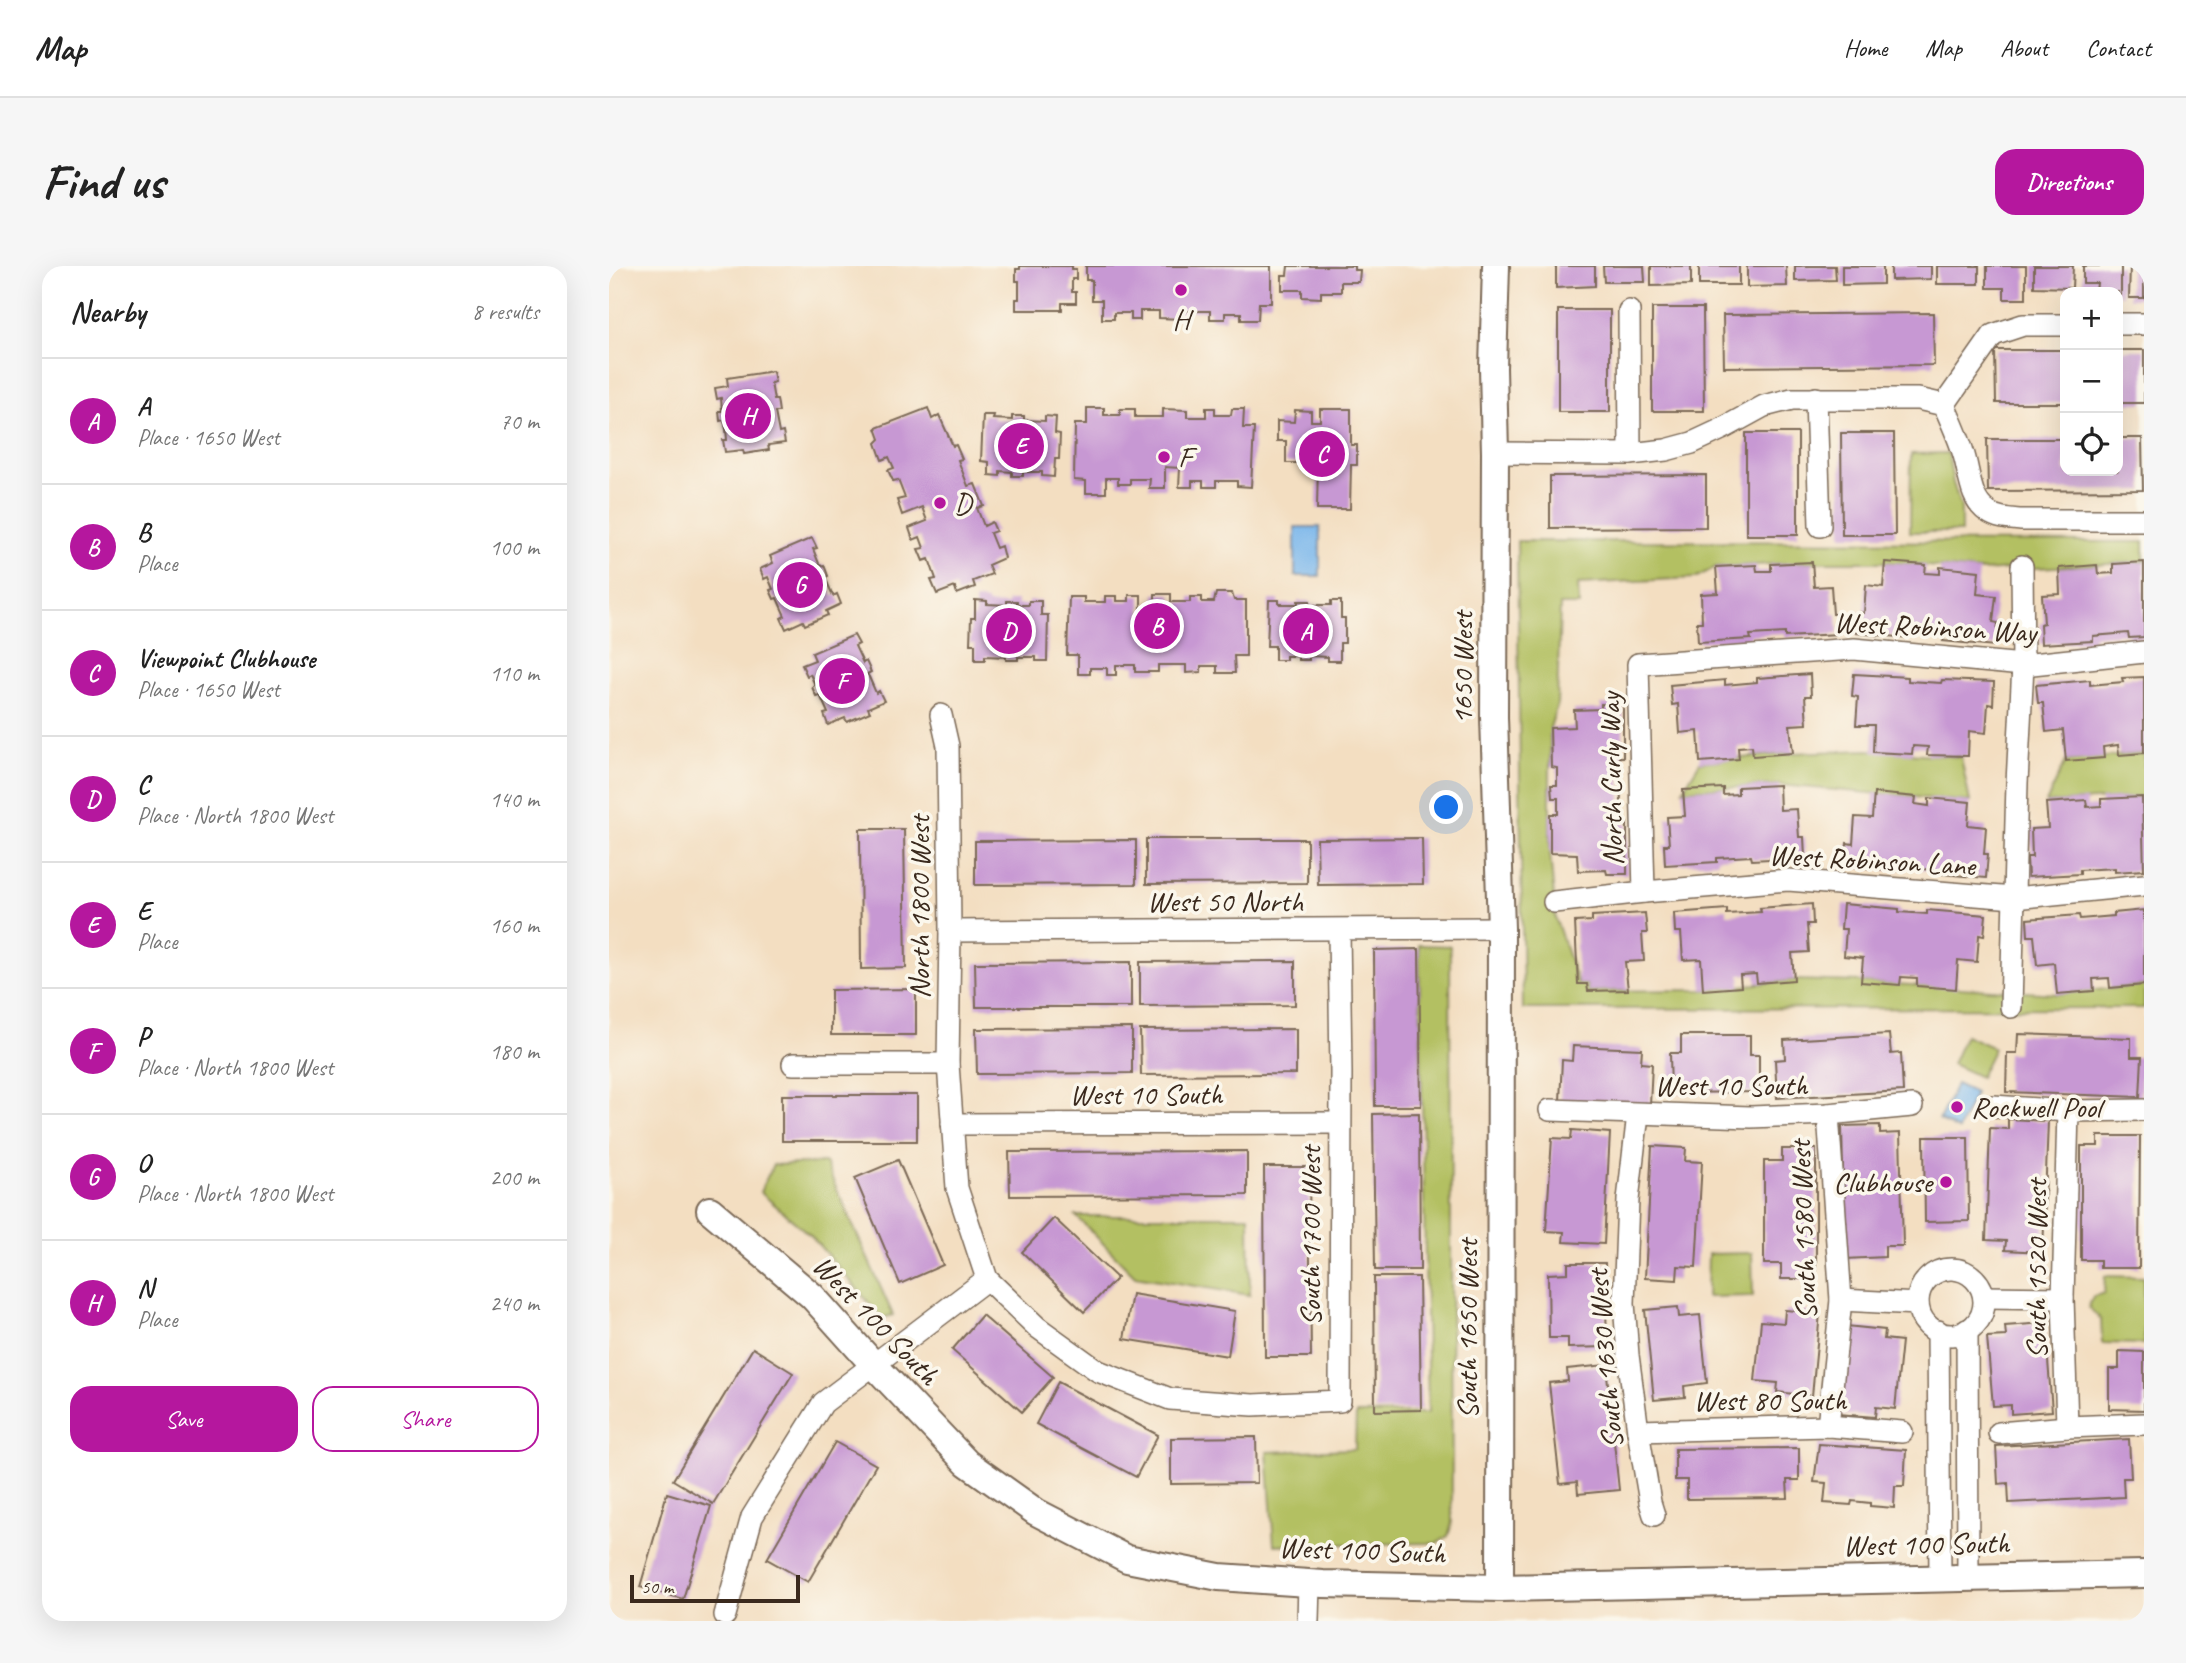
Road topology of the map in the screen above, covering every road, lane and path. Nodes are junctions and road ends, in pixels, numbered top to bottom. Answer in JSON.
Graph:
{"nodes":[{"id":1,"x":1496,"y":266,"type":"edge"},
{"id":2,"x":1629,"y":312,"type":"dead end"},
{"id":3,"x":2123,"y":324,"type":"edge"},
{"id":4,"x":2144,"y":324,"type":"edge"},
{"id":5,"x":2060,"y":325,"type":"edge"},
{"id":6,"x":1816,"y":398,"type":"junction"},
{"id":7,"x":1944,"y":405,"type":"junction"},
{"id":8,"x":1495,"y":453,"type":"junction"},
{"id":9,"x":1630,"y":454,"type":"junction"},
{"id":10,"x":2144,"y":520,"type":"edge"},
{"id":11,"x":1820,"y":526,"type":"dead end"},
{"id":12,"x":2022,"y":566,"type":"dead end"},
{"id":13,"x":2144,"y":652,"type":"edge"},
{"id":14,"x":1638,"y":664,"type":"joint"},
{"id":15,"x":2023,"y":665,"type":"junction"},
{"id":16,"x":941,"y":715,"type":"dead end"},
{"id":17,"x":2144,"y":885,"type":"edge"},
{"id":18,"x":1644,"y":892,"type":"junction"},
{"id":19,"x":2014,"y":898,"type":"junction"},
{"id":20,"x":1554,"y":902,"type":"dead end"},
{"id":21,"x":1501,"y":928,"type":"junction"},
{"id":22,"x":1339,"y":930,"type":"junction"},
{"id":23,"x":950,"y":931,"type":"junction"},
{"id":24,"x":2011,"y":1007,"type":"dead end"},
{"id":25,"x":793,"y":1064,"type":"dead end"},
{"id":26,"x":948,"y":1064,"type":"junction"},
{"id":27,"x":1500,"y":1069,"type":"joint"},
{"id":28,"x":1912,"y":1106,"type":"dead end"},
{"id":29,"x":1993,"y":1106,"type":"dead end"},
{"id":30,"x":1550,"y":1110,"type":"dead end"},
{"id":31,"x":2144,"y":1110,"type":"edge"},
{"id":32,"x":2068,"y":1111,"type":"junction"},
{"id":33,"x":1638,"y":1114,"type":"junction"},
{"id":34,"x":1828,"y":1114,"type":"junction"},
{"id":35,"x":1340,"y":1123,"type":"junction"},
{"id":36,"x":952,"y":1124,"type":"junction"},
{"id":37,"x":710,"y":1210,"type":"dead end"},
{"id":38,"x":987,"y":1279,"type":"junction"},
{"id":39,"x":1984,"y":1297,"type":"junction"},
{"id":40,"x":2063,"y":1298,"type":"junction"},
{"id":41,"x":1840,"y":1300,"type":"junction"},
{"id":42,"x":1918,"y":1304,"type":"junction"},
{"id":43,"x":1938,"y":1331,"type":"junction"},
{"id":44,"x":1967,"y":1331,"type":"junction"},
{"id":45,"x":873,"y":1364,"type":"junction"},
{"id":46,"x":2144,"y":1424,"type":"edge"},
{"id":47,"x":1828,"y":1426,"type":"junction"},
{"id":48,"x":2067,"y":1427,"type":"junction"},
{"id":49,"x":1638,"y":1431,"type":"junction"},
{"id":50,"x":1902,"y":1432,"type":"dead end"},
{"id":51,"x":1999,"y":1433,"type":"dead end"},
{"id":52,"x":1654,"y":1516,"type":"dead end"},
{"id":53,"x":2144,"y":1574,"type":"edge"},
{"id":54,"x":1968,"y":1576,"type":"junction"},
{"id":55,"x":1940,"y":1577,"type":"junction"},
{"id":56,"x":1309,"y":1583,"type":"junction"},
{"id":57,"x":1500,"y":1588,"type":"junction"},
{"id":58,"x":725,"y":1615,"type":"dead end"},
{"id":59,"x":1308,"y":1621,"type":"edge"}],
"edges":[{"from":1,"to":8,"type":"street","name":"1650 West"},
{"from":2,"to":9,"type":"street"},
{"from":3,"to":4,"type":"street"},
{"from":5,"to":7,"type":"street"},
{"from":6,"to":7,"type":"street"},
{"from":6,"to":9,"type":"street"},
{"from":6,"to":11,"type":"street"},
{"from":7,"to":10,"type":"street"},
{"from":8,"to":9,"type":"street"},
{"from":8,"to":21,"type":"street","name":"1650 West"},
{"from":12,"to":15,"type":"street"},
{"from":13,"to":15,"type":"street","name":"West Robinson Way"},
{"from":14,"to":15,"type":"street","name":"West Robinson Way"},
{"from":14,"to":18,"type":"street","name":"North Curly Way"},
{"from":15,"to":19,"type":"street"},
{"from":16,"to":23,"type":"street","name":"North 1800 West"},
{"from":17,"to":19,"type":"street","name":"West Robinson Lane"},
{"from":18,"to":19,"type":"street","name":"West Robinson Lane"},
{"from":18,"to":20,"type":"street","name":"West Robinson Lane"},
{"from":19,"to":24,"type":"street"},
{"from":21,"to":22,"type":"street","name":"West 50 North"},
{"from":21,"to":27,"type":"street","name":"1650 West"},
{"from":22,"to":23,"type":"street","name":"West 50 North"},
{"from":22,"to":35,"type":"street","name":"South 1700 West"},
{"from":23,"to":26,"type":"street","name":"North 1800 West"},
{"from":25,"to":26,"type":"street"},
{"from":26,"to":36,"type":"street","name":"North 1800 West"},
{"from":27,"to":57,"type":"street","name":"South 1650 West"},
{"from":28,"to":34,"type":"street","name":"West 10 South"},
{"from":29,"to":32,"type":"street"},
{"from":30,"to":33,"type":"street","name":"West 10 South"},
{"from":31,"to":32,"type":"street"},
{"from":32,"to":40,"type":"street","name":"South 1520 West"},
{"from":33,"to":34,"type":"street","name":"West 10 South"},
{"from":33,"to":49,"type":"street","name":"South 1630 West"},
{"from":34,"to":41,"type":"street","name":"South 1580 West"},
{"from":35,"to":36,"type":"street","name":"West 10 South"},
{"from":35,"to":38,"type":"street","name":"South 1700 West"},
{"from":36,"to":38,"type":"street","name":"North 1800 West"},
{"from":37,"to":45,"type":"street","name":"West 100 South"},
{"from":38,"to":45,"type":"street"},
{"from":39,"to":40,"type":"street"},
{"from":39,"to":42,"type":"street"},
{"from":39,"to":44,"type":"street"},
{"from":40,"to":48,"type":"street","name":"South 1520 West"},
{"from":41,"to":42,"type":"street"},
{"from":41,"to":47,"type":"street","name":"South 1580 West"},
{"from":42,"to":43,"type":"street"},
{"from":43,"to":44,"type":"street"},
{"from":43,"to":55,"type":"street"},
{"from":44,"to":54,"type":"street"},
{"from":45,"to":56,"type":"street","name":"West 100 South"},
{"from":45,"to":58,"type":"street"},
{"from":46,"to":48,"type":"street"},
{"from":47,"to":49,"type":"street","name":"West 80 South"},
{"from":47,"to":50,"type":"street","name":"West 80 South"},
{"from":48,"to":51,"type":"street"},
{"from":49,"to":52,"type":"street","name":"South 1630 West"},
{"from":53,"to":54,"type":"street","name":"West 100 South"},
{"from":54,"to":55,"type":"street","name":"West 100 South"},
{"from":55,"to":57,"type":"street","name":"West 100 South"},
{"from":56,"to":57,"type":"street","name":"West 100 South"},
{"from":56,"to":59,"type":"street"}]}
